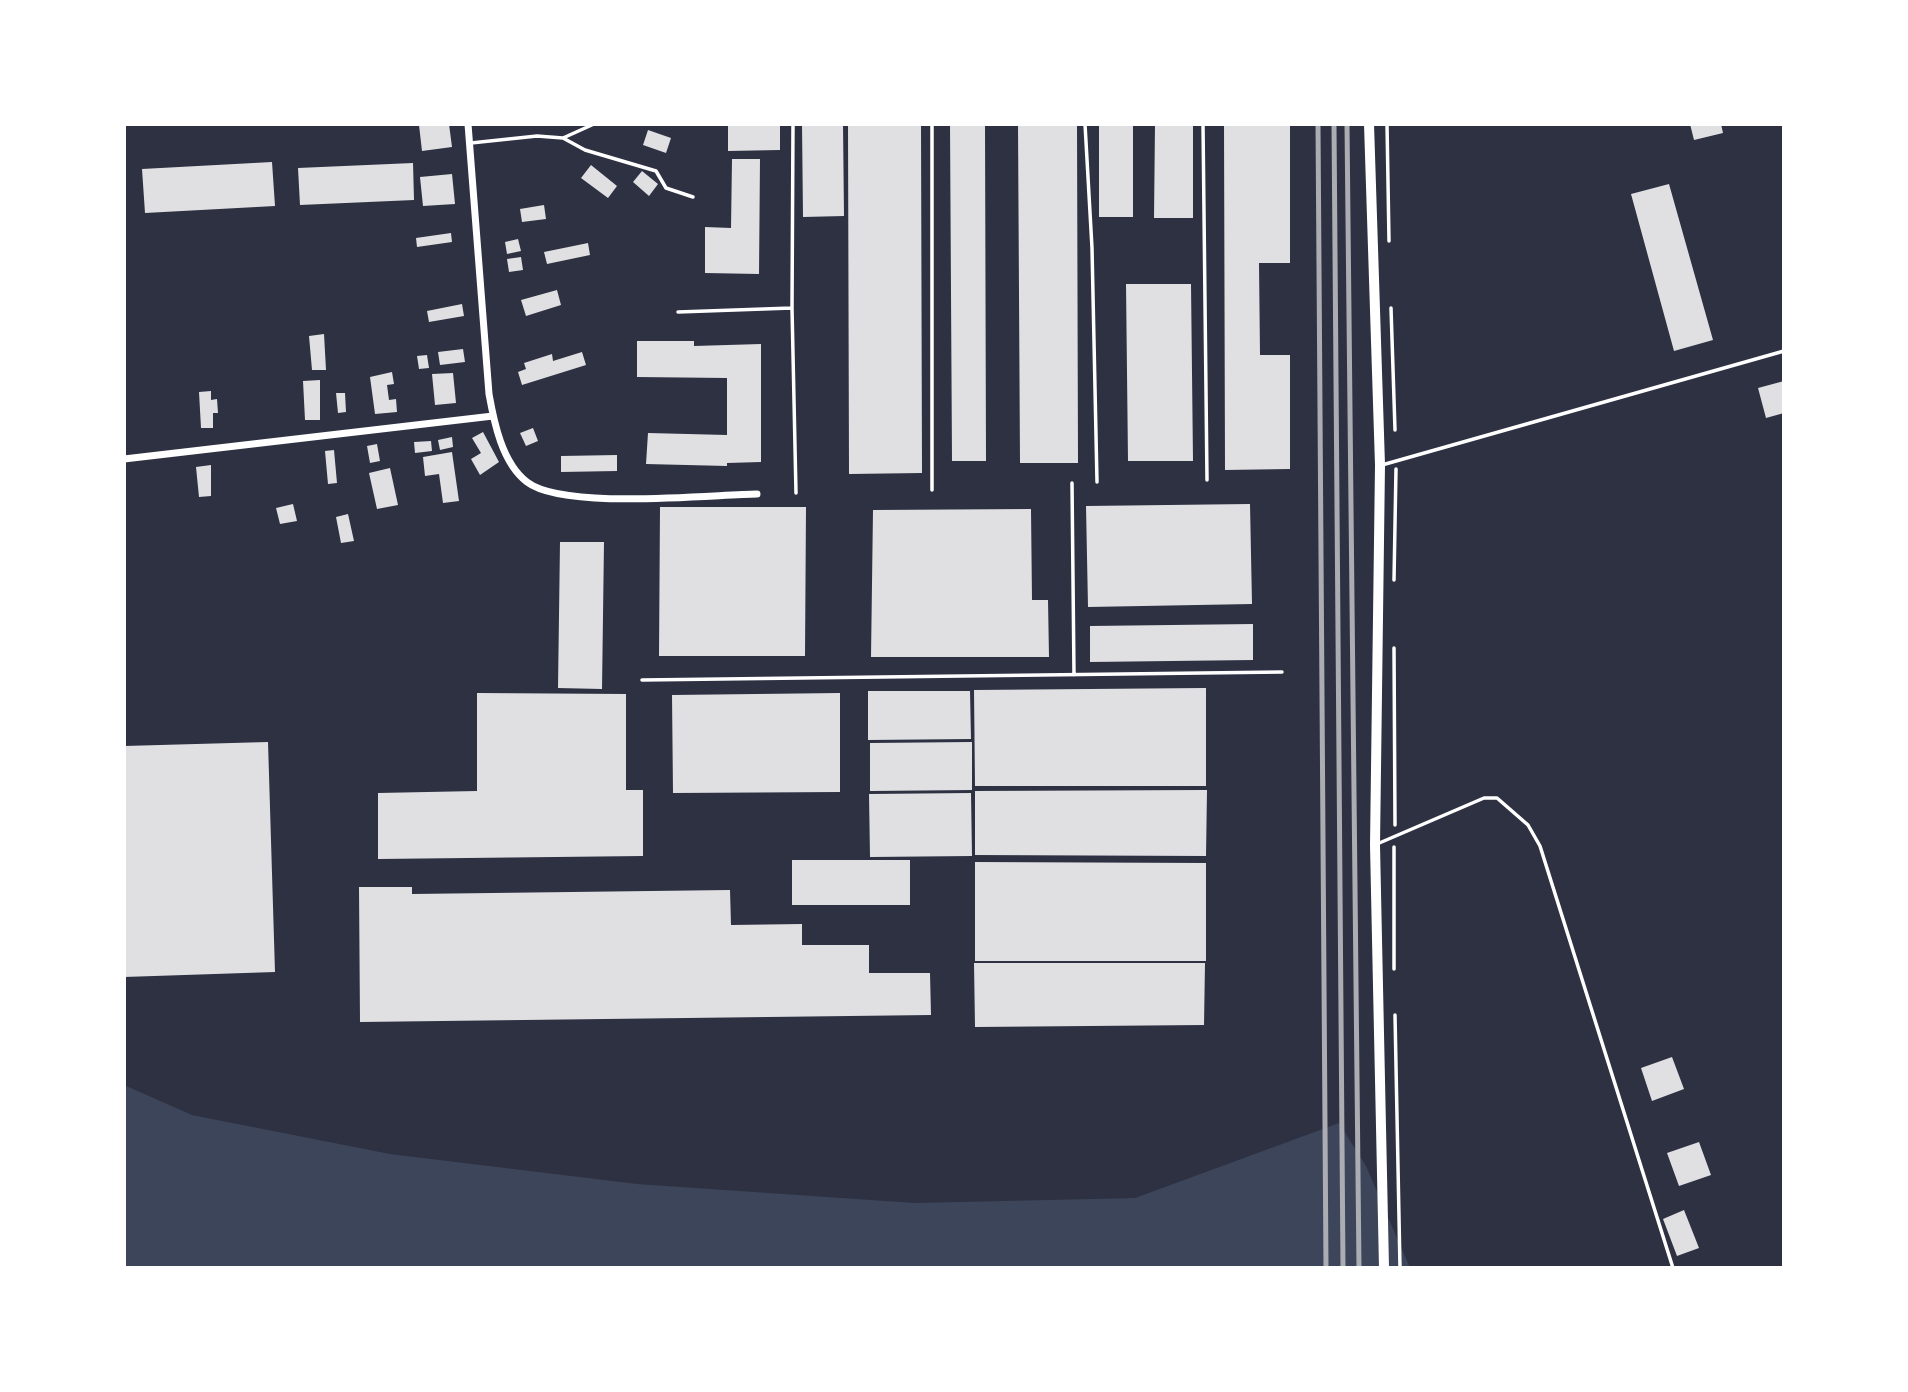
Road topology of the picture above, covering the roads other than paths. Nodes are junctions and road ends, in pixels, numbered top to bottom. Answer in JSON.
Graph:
{"nodes":[{"id":1,"x":468,"y":124,"type":"edge"},
{"id":2,"x":594,"y":124,"type":"edge"},
{"id":3,"x":793,"y":124,"type":"edge"},
{"id":4,"x":932,"y":124,"type":"edge"},
{"id":5,"x":1085,"y":124,"type":"edge"},
{"id":6,"x":1203,"y":124,"type":"edge"},
{"id":7,"x":1369,"y":124,"type":"edge"},
{"id":8,"x":563,"y":138,"type":"junction"},
{"id":9,"x":469,"y":143,"type":"junction"},
{"id":10,"x":693,"y":197,"type":"dead end"},
{"id":11,"x":792,"y":309,"type":"junction"},
{"id":12,"x":678,"y":312,"type":"dead end"},
{"id":13,"x":1784,"y":351,"type":"edge"},
{"id":14,"x":493,"y":416,"type":"junction"},
{"id":15,"x":124,"y":459,"type":"edge"},
{"id":16,"x":1380,"y":465,"type":"junction"},
{"id":17,"x":1208,"y":480,"type":"dead end"},
{"id":18,"x":1097,"y":482,"type":"dead end"},
{"id":19,"x":1072,"y":484,"type":"dead end"},
{"id":20,"x":932,"y":490,"type":"dead end"},
{"id":21,"x":796,"y":493,"type":"dead end"},
{"id":22,"x":757,"y":494,"type":"dead end"},
{"id":23,"x":1282,"y":672,"type":"dead end"},
{"id":24,"x":1074,"y":675,"type":"junction"},
{"id":25,"x":642,"y":680,"type":"dead end"},
{"id":26,"x":1375,"y":845,"type":"junction"},
{"id":27,"x":1384,"y":1268,"type":"edge"},
{"id":28,"x":1673,"y":1268,"type":"edge"}],
"edges":[{"from":1,"to":9,"type":"street"},
{"from":2,"to":8,"type":"lane"},
{"from":3,"to":11,"type":"lane"},
{"from":4,"to":20,"type":"lane"},
{"from":5,"to":18,"type":"lane"},
{"from":6,"to":17,"type":"lane"},
{"from":7,"to":16,"type":"main road"},
{"from":8,"to":9,"type":"lane"},
{"from":8,"to":10,"type":"lane"},
{"from":9,"to":14,"type":"street"},
{"from":11,"to":12,"type":"lane"},
{"from":11,"to":21,"type":"lane"},
{"from":13,"to":16,"type":"lane"},
{"from":14,"to":15,"type":"street"},
{"from":14,"to":22,"type":"street"},
{"from":16,"to":26,"type":"main road"},
{"from":19,"to":24,"type":"lane"},
{"from":23,"to":24,"type":"lane"},
{"from":24,"to":25,"type":"lane"},
{"from":26,"to":27,"type":"main road"},
{"from":26,"to":28,"type":"lane"}]}
